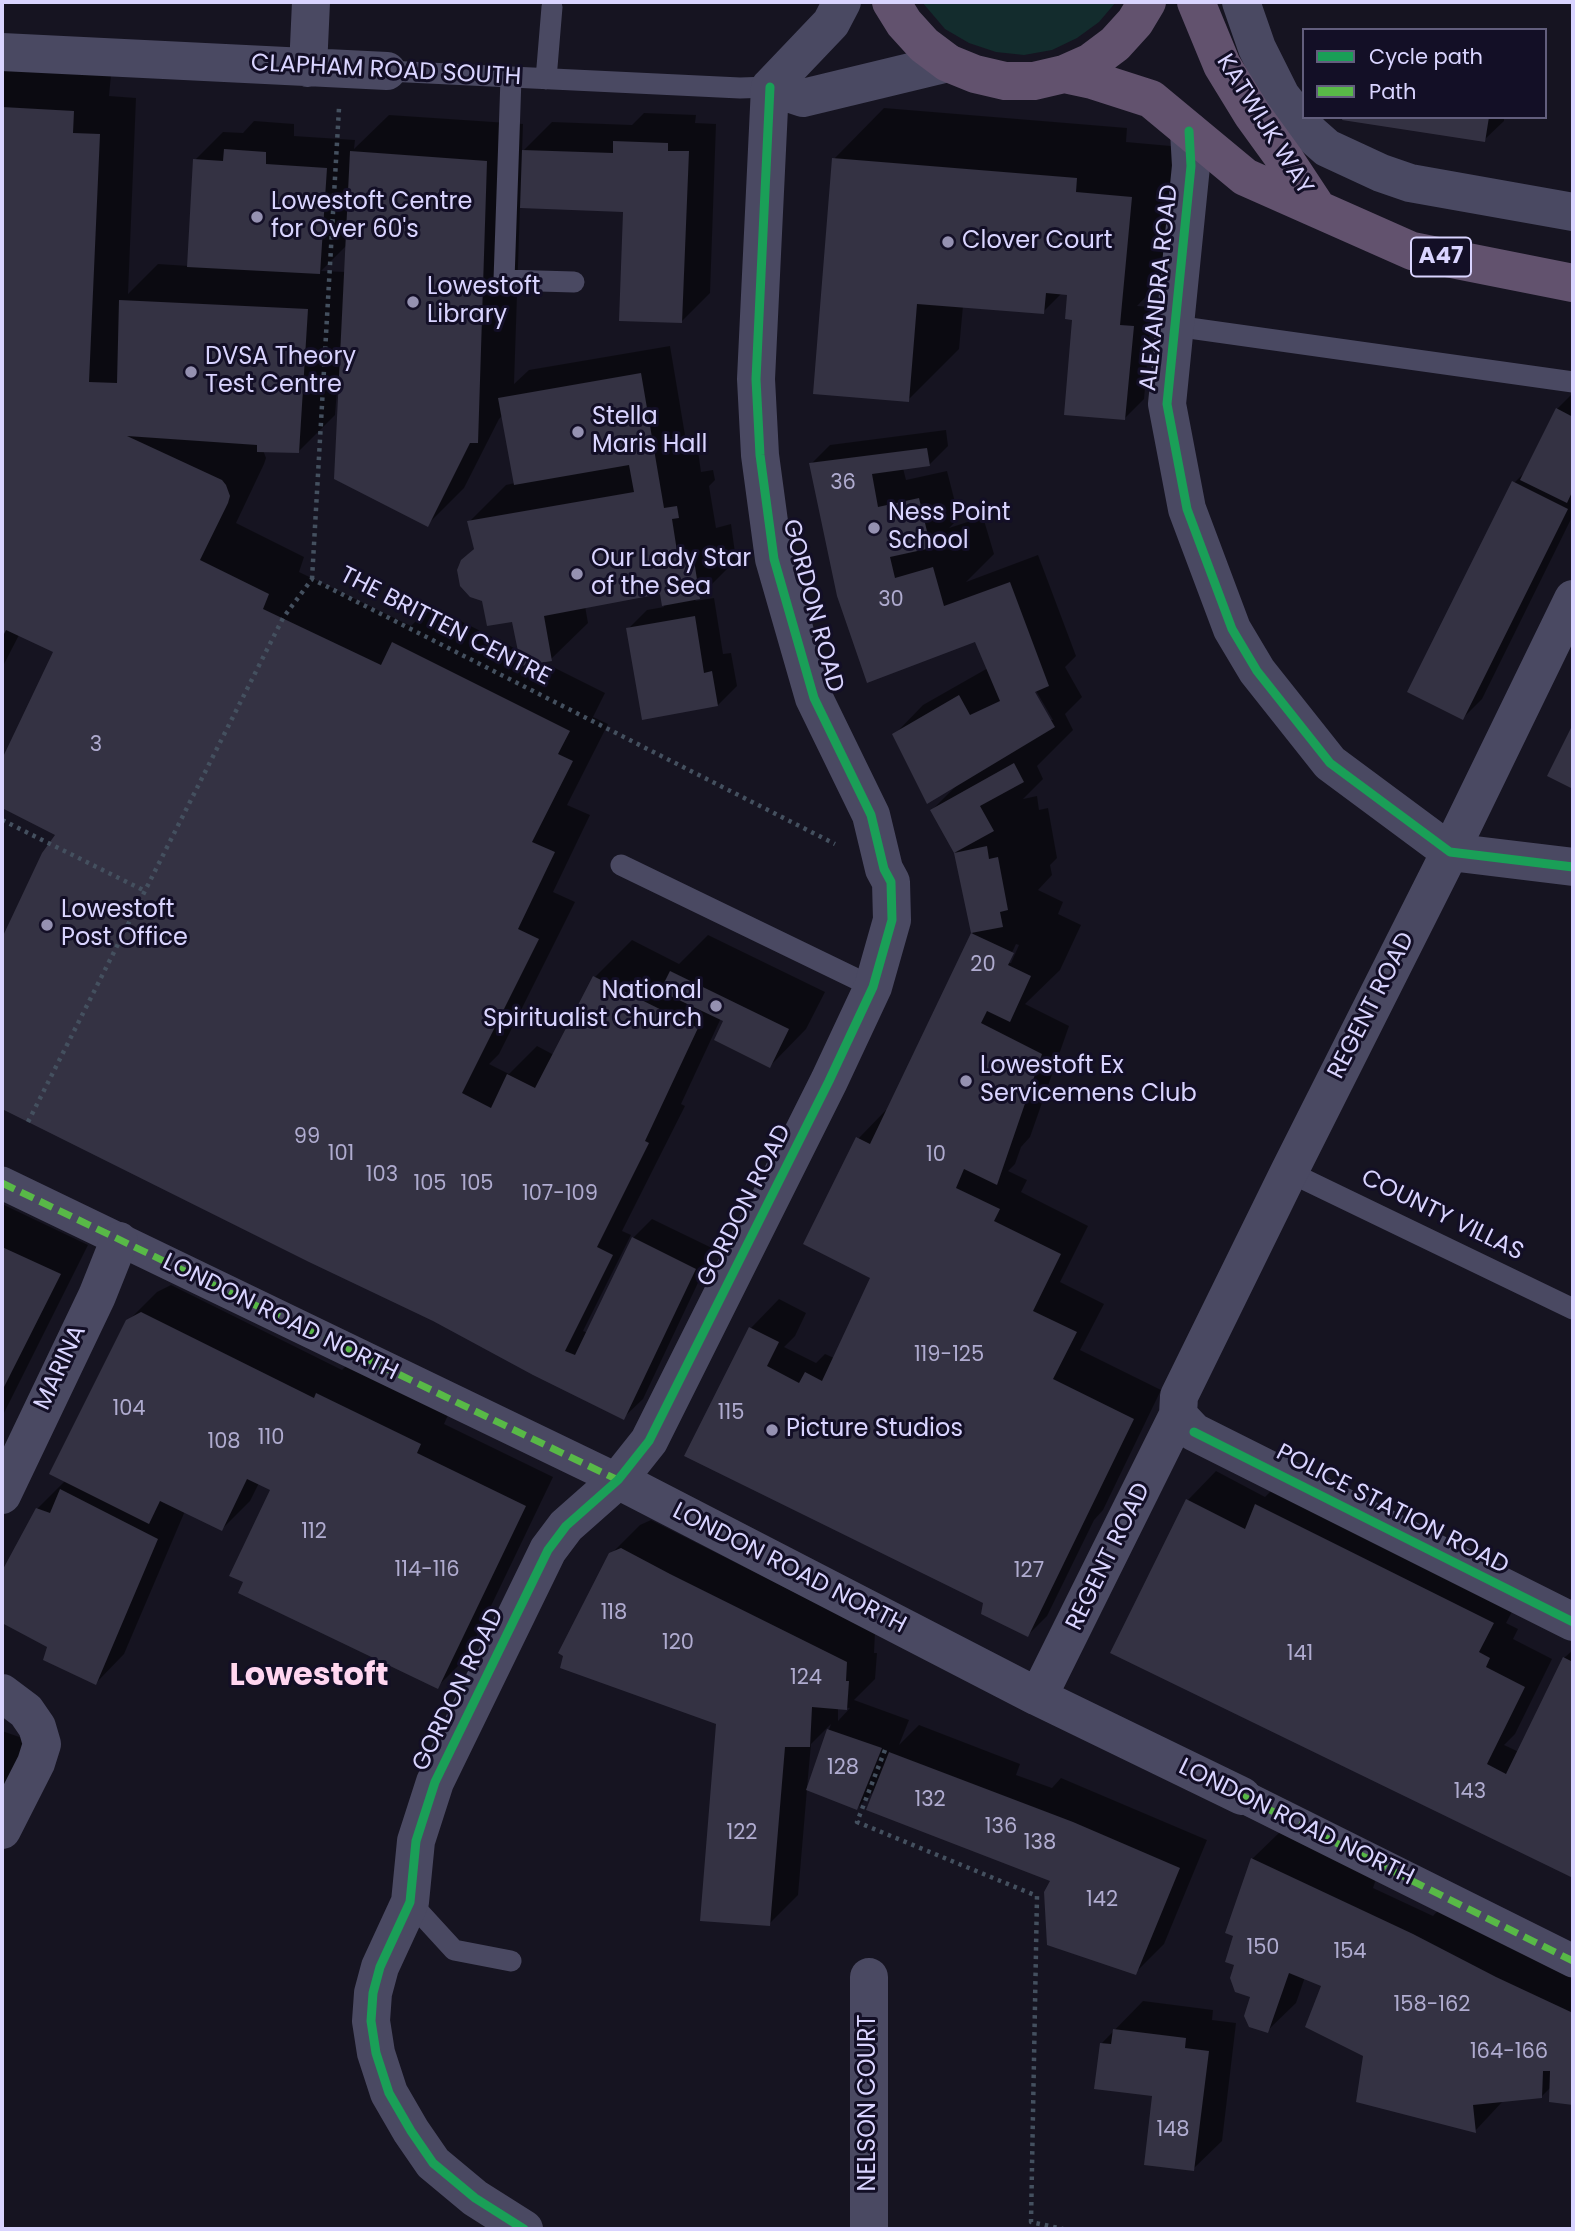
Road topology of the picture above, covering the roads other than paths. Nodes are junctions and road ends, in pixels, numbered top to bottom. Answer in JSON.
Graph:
{"nodes":[{"id":1,"x":311,"y":2,"type":"edge"},
{"id":2,"x":842,"y":2,"type":"edge"},
{"id":3,"x":891,"y":2,"type":"edge"},
{"id":4,"x":1147,"y":2,"type":"edge"},
{"id":5,"x":1196,"y":2,"type":"edge"},
{"id":6,"x":1241,"y":2,"type":"edge"},
{"id":7,"x":552,"y":7,"type":"dead end"},
{"id":8,"x":2,"y":52,"type":"edge"},
{"id":9,"x":948,"y":62,"type":"junction"},
{"id":10,"x":325,"y":68,"type":"junction"},
{"id":11,"x":387,"y":71,"type":"joint"},
{"id":12,"x":1064,"y":74,"type":"junction"},
{"id":13,"x":512,"y":78,"type":"junction"},
{"id":14,"x":546,"y":79,"type":"junction"},
{"id":15,"x":770,"y":87,"type":"junction"},
{"id":16,"x":1189,"y":131,"type":"junction"},
{"id":17,"x":1317,"y":208,"type":"junction"},
{"id":18,"x":1573,"y":212,"type":"edge"},
{"id":19,"x":574,"y":282,"type":"dead end"},
{"id":20,"x":1573,"y":283,"type":"edge"},
{"id":21,"x":1175,"y":326,"type":"junction"},
{"id":22,"x":1573,"y":382,"type":"edge"},
{"id":23,"x":1573,"y":599,"type":"edge"},
{"id":24,"x":1450,"y":852,"type":"junction"},
{"id":25,"x":621,"y":865,"type":"dead end"},
{"id":26,"x":1573,"y":867,"type":"edge"},
{"id":27,"x":873,"y":987,"type":"junction"},
{"id":28,"x":1289,"y":1171,"type":"junction"},
{"id":29,"x":2,"y":1183,"type":"edge"},
{"id":30,"x":119,"y":1241,"type":"junction"},
{"id":31,"x":1573,"y":1309,"type":"edge"},
{"id":32,"x":1186,"y":1424,"type":"junction"},
{"id":33,"x":618,"y":1480,"type":"junction"},
{"id":34,"x":2,"y":1495,"type":"edge"},
{"id":35,"x":1573,"y":1622,"type":"edge"},
{"id":36,"x":2,"y":1693,"type":"edge"},
{"id":37,"x":1038,"y":1697,"type":"junction"},
{"id":38,"x":1242,"y":1796,"type":"joint"},
{"id":39,"x":2,"y":1830,"type":"edge"},
{"id":40,"x":410,"y":1902,"type":"junction"},
{"id":41,"x":511,"y":1961,"type":"dead end"},
{"id":42,"x":1573,"y":1961,"type":"edge"},
{"id":43,"x":869,"y":1977,"type":"dead end"},
{"id":44,"x":524,"y":2229,"type":"edge"},
{"id":45,"x":869,"y":2229,"type":"edge"}],
"edges":[{"from":1,"to":10,"type":"street"},
{"from":2,"to":15,"type":"street"},
{"from":3,"to":9,"type":"highway"},
{"from":4,"to":12,"type":"highway"},
{"from":5,"to":17,"type":"highway","name":"KATWIJK WAY"},
{"from":6,"to":18,"type":"street"},
{"from":7,"to":14,"type":"lane"},
{"from":8,"to":10,"type":"street","name":"CLAPHAM ROAD SOUTH"},
{"from":9,"to":12,"type":"highway"},
{"from":9,"to":15,"type":"street","name":"CLAPHAM ROAD SOUTH"},
{"from":10,"to":11,"type":"street","name":"CLAPHAM ROAD SOUTH"},
{"from":11,"to":13,"type":"lane","name":"CLAPHAM ROAD SOUTH"},
{"from":12,"to":16,"type":"highway","name":"KATWIJK WAY","number":"A47"},
{"from":13,"to":14,"type":"lane","name":"CLAPHAM ROAD SOUTH"},
{"from":13,"to":19,"type":"lane"},
{"from":14,"to":15,"type":"lane","name":"CLAPHAM ROAD SOUTH"},
{"from":15,"to":27,"type":"street","name":"GORDON ROAD"},
{"from":16,"to":17,"type":"highway","name":"KATWIJK WAY","number":"A47"},
{"from":16,"to":21,"type":"street","name":"ALEXANDRA ROAD"},
{"from":17,"to":20,"type":"highway","name":"KATWIJK WAY","number":"A47"},
{"from":21,"to":22,"type":"lane"},
{"from":21,"to":24,"type":"street","name":"ALEXANDRA ROAD"},
{"from":23,"to":24,"type":"street","name":"REGENT ROAD"},
{"from":24,"to":26,"type":"street","name":"ALEXANDRA ROAD"},
{"from":24,"to":28,"type":"street","name":"REGENT ROAD"},
{"from":25,"to":27,"type":"lane"},
{"from":27,"to":33,"type":"street","name":"GORDON ROAD"},
{"from":28,"to":31,"type":"lane","name":"COUNTY VILLAS"},
{"from":28,"to":32,"type":"street","name":"REGENT ROAD"},
{"from":29,"to":30,"type":"street","name":"LONDON ROAD NORTH"},
{"from":30,"to":33,"type":"street","name":"LONDON ROAD NORTH"},
{"from":30,"to":34,"type":"street","name":"MARINA"},
{"from":32,"to":35,"type":"street","name":"POLICE STATION ROAD"},
{"from":32,"to":37,"type":"street","name":"REGENT ROAD"},
{"from":33,"to":37,"type":"street","name":"LONDON ROAD NORTH"},
{"from":33,"to":40,"type":"street","name":"GORDON ROAD"},
{"from":36,"to":39,"type":"street"},
{"from":37,"to":38,"type":"street","name":"LONDON ROAD NORTH"},
{"from":38,"to":42,"type":"street","name":"LONDON ROAD NORTH"},
{"from":40,"to":41,"type":"lane"},
{"from":40,"to":44,"type":"street","name":"GORDON ROAD"},
{"from":43,"to":45,"type":"street","name":"NELSON COURT"}]}
